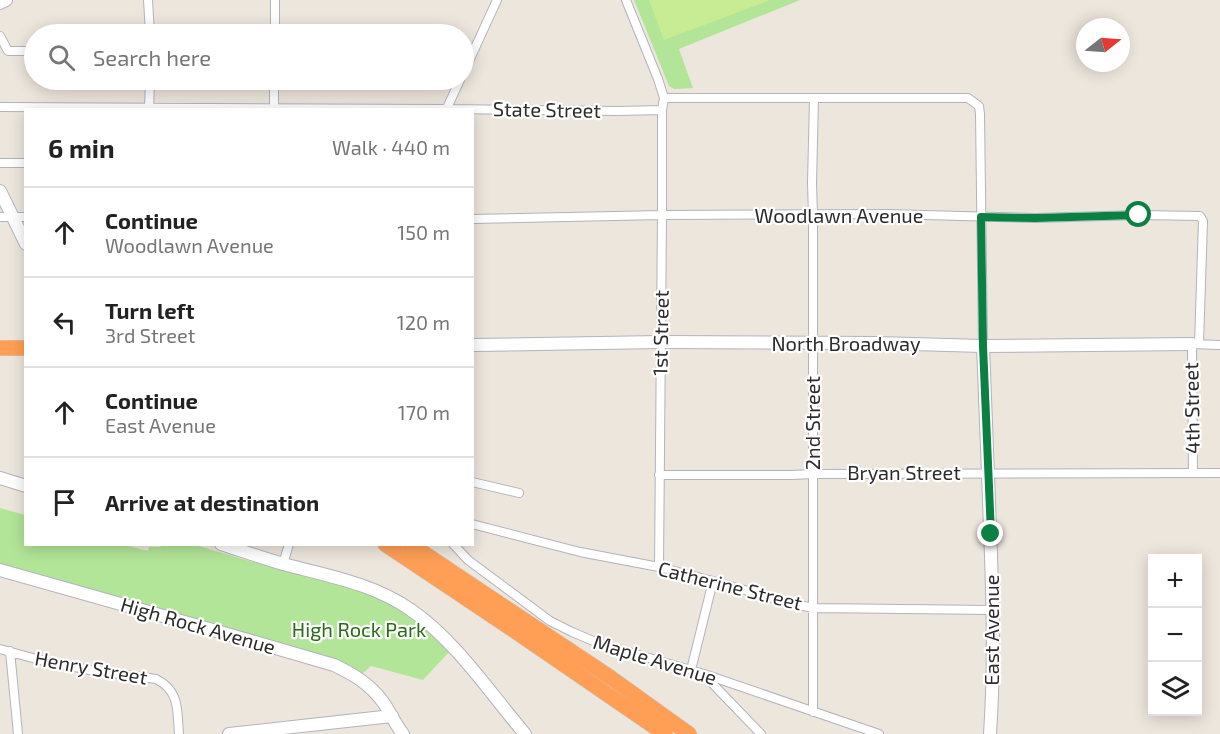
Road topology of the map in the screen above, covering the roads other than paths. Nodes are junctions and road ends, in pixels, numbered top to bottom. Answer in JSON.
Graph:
{"nodes":[{"id":1,"x":6,"y":0,"type":"edge"},
{"id":2,"x":148,"y":0,"type":"edge"},
{"id":3,"x":275,"y":0,"type":"edge"},
{"id":4,"x":497,"y":0,"type":"edge"},
{"id":5,"x":626,"y":0,"type":"edge"},
{"id":6,"x":0,"y":3,"type":"edge"},
{"id":7,"x":149,"y":24,"type":"edge"},
{"id":8,"x":275,"y":24,"type":"edge"},
{"id":9,"x":0,"y":36,"type":"edge"},
{"id":10,"x":474,"y":41,"type":"edge"},
{"id":11,"x":24,"y":51,"type":"edge"},
{"id":12,"x":150,"y":90,"type":"edge"},
{"id":13,"x":274,"y":90,"type":"edge"},
{"id":14,"x":455,"y":90,"type":"edge"},
{"id":15,"x":664,"y":98,"type":"junction"},
{"id":16,"x":814,"y":98,"type":"junction"},
{"id":17,"x":0,"y":107,"type":"edge"},
{"id":18,"x":74,"y":108,"type":"edge"},
{"id":19,"x":149,"y":108,"type":"edge"},
{"id":20,"x":274,"y":108,"type":"edge"},
{"id":21,"x":446,"y":108,"type":"edge"},
{"id":22,"x":474,"y":109,"type":"edge"},
{"id":23,"x":662,"y":110,"type":"junction"},
{"id":24,"x":0,"y":163,"type":"edge"},
{"id":25,"x":24,"y":163,"type":"edge"},
{"id":26,"x":0,"y":191,"type":"edge"},
{"id":27,"x":813,"y":215,"type":"junction"},
{"id":28,"x":662,"y":216,"type":"junction"},
{"id":29,"x":6,"y":217,"type":"edge"},
{"id":30,"x":24,"y":217,"type":"edge"},
{"id":31,"x":981,"y":217,"type":"junction"},
{"id":32,"x":474,"y":219,"type":"edge"},
{"id":33,"x":1203,"y":221,"type":"joint"},
{"id":34,"x":24,"y":241,"type":"edge"},
{"id":35,"x":661,"y":342,"type":"junction"},
{"id":36,"x":813,"y":344,"type":"junction"},
{"id":37,"x":1195,"y":344,"type":"junction"},
{"id":38,"x":474,"y":345,"type":"edge"},
{"id":39,"x":1220,"y":345,"type":"edge"},
{"id":40,"x":983,"y":346,"type":"junction"},
{"id":41,"x":0,"y":348,"type":"edge"},
{"id":42,"x":24,"y":348,"type":"edge"},
{"id":43,"x":988,"y":472,"type":"junction"},
{"id":44,"x":1193,"y":472,"type":"junction"},
{"id":45,"x":1220,"y":473,"type":"edge"},
{"id":46,"x":813,"y":474,"type":"junction"},
{"id":47,"x":659,"y":475,"type":"junction"},
{"id":48,"x":0,"y":478,"type":"edge"},
{"id":49,"x":474,"y":482,"type":"edge"},
{"id":50,"x":24,"y":485,"type":"edge"},
{"id":51,"x":519,"y":493,"type":"dead end"},
{"id":52,"x":474,"y":525,"type":"edge"},
{"id":53,"x":227,"y":546,"type":"edge"},
{"id":54,"x":288,"y":546,"type":"edge"},
{"id":55,"x":389,"y":546,"type":"edge"},
{"id":56,"x":413,"y":546,"type":"edge"},
{"id":57,"x":455,"y":546,"type":"edge"},
{"id":58,"x":284,"y":564,"type":"junction"},
{"id":59,"x":659,"y":567,"type":"junction"},
{"id":60,"x":0,"y":570,"type":"edge"},
{"id":61,"x":713,"y":581,"type":"junction"},
{"id":62,"x":814,"y":608,"type":"junction"},
{"id":63,"x":992,"y":610,"type":"junction"},
{"id":64,"x":0,"y":649,"type":"edge"},
{"id":65,"x":10,"y":651,"type":"junction"},
{"id":66,"x":691,"y":670,"type":"junction"},
{"id":67,"x":704,"y":674,"type":"junction"},
{"id":68,"x":813,"y":712,"type":"junction"},
{"id":69,"x":392,"y":716,"type":"junction"},
{"id":70,"x":398,"y":732,"type":"edge"},
{"id":71,"x":18,"y":734,"type":"edge"},
{"id":72,"x":179,"y":734,"type":"edge"},
{"id":73,"x":229,"y":734,"type":"edge"},
{"id":74,"x":525,"y":734,"type":"edge"},
{"id":75,"x":664,"y":734,"type":"edge"},
{"id":76,"x":689,"y":734,"type":"edge"},
{"id":77,"x":761,"y":734,"type":"edge"},
{"id":78,"x":879,"y":734,"type":"edge"},
{"id":79,"x":990,"y":734,"type":"edge"}],
"edges":[{"from":1,"to":6,"type":"street"},
{"from":2,"to":7,"type":"street"},
{"from":3,"to":8,"type":"street"},
{"from":4,"to":10,"type":"street"},
{"from":5,"to":15,"type":"street"},
{"from":9,"to":11,"type":"street"},
{"from":12,"to":19,"type":"street"},
{"from":13,"to":20,"type":"street"},
{"from":14,"to":21,"type":"street"},
{"from":15,"to":16,"type":"street"},
{"from":15,"to":23,"type":"street","name":"1st Street"},
{"from":16,"to":27,"type":"street","name":"2nd Street"},
{"from":16,"to":31,"type":"street"},
{"from":17,"to":18,"type":"street","name":"State Street"},
{"from":22,"to":23,"type":"street","name":"State Street"},
{"from":23,"to":28,"type":"street","name":"1st Street"},
{"from":24,"to":25,"type":"street"},
{"from":26,"to":29,"type":"street"},
{"from":27,"to":28,"type":"street","name":"Woodlawn Avenue"},
{"from":27,"to":31,"type":"street","name":"Woodlawn Avenue"},
{"from":27,"to":36,"type":"street","name":"2nd Street"},
{"from":28,"to":32,"type":"street","name":"Woodlawn Avenue"},
{"from":28,"to":35,"type":"street","name":"1st Street"},
{"from":29,"to":30,"type":"street"},
{"from":29,"to":34,"type":"street"},
{"from":31,"to":33,"type":"street","name":"Woodlawn Avenue"},
{"from":31,"to":40,"type":"street"},
{"from":33,"to":37,"type":"street","name":"4th Street"},
{"from":35,"to":36,"type":"street","name":"North Broadway"},
{"from":35,"to":38,"type":"street","name":"North Broadway"},
{"from":35,"to":47,"type":"street","name":"1st Street"},
{"from":36,"to":40,"type":"street","name":"North Broadway"},
{"from":36,"to":46,"type":"street","name":"2nd Street"},
{"from":37,"to":39,"type":"street","name":"North Broadway"},
{"from":37,"to":40,"type":"street","name":"North Broadway"},
{"from":37,"to":44,"type":"street","name":"4th Street"},
{"from":40,"to":43,"type":"street","name":"East Avenue"},
{"from":41,"to":42,"type":"highway"},
{"from":43,"to":44,"type":"street","name":"Bryan Street"},
{"from":43,"to":46,"type":"street","name":"Bryan Street"},
{"from":43,"to":63,"type":"street","name":"East Avenue"},
{"from":44,"to":45,"type":"street","name":"Bryan Street"},
{"from":46,"to":47,"type":"street","name":"Bryan Street"},
{"from":46,"to":62,"type":"street","name":"2nd Street"},
{"from":47,"to":59,"type":"street","name":"1st Street"},
{"from":48,"to":50,"type":"street"},
{"from":49,"to":51,"type":"street"},
{"from":52,"to":59,"type":"street","name":"Catherine Street"},
{"from":53,"to":58,"type":"street"},
{"from":54,"to":58,"type":"street"},
{"from":55,"to":75,"type":"highway"},
{"from":56,"to":76,"type":"highway"},
{"from":57,"to":66,"type":"street","name":"Maple Avenue"},
{"from":58,"to":74,"type":"street"},
{"from":59,"to":61,"type":"street","name":"Catherine Street"},
{"from":60,"to":69,"type":"street","name":"High Rock Avenue"},
{"from":61,"to":62,"type":"street","name":"Catherine Street"},
{"from":61,"to":66,"type":"street"},
{"from":62,"to":63,"type":"street","name":"Catherine Street"},
{"from":62,"to":68,"type":"street","name":"2nd Street"},
{"from":63,"to":79,"type":"street","name":"East Avenue"},
{"from":64,"to":65,"type":"street","name":"Henry Street"},
{"from":65,"to":71,"type":"street"},
{"from":65,"to":72,"type":"street","name":"Henry Street"},
{"from":66,"to":67,"type":"street","name":"Maple Avenue"},
{"from":67,"to":68,"type":"street","name":"Maple Avenue"},
{"from":67,"to":77,"type":"street"},
{"from":68,"to":78,"type":"street","name":"Maple Avenue"},
{"from":69,"to":70,"type":"street","name":"High Rock Avenue"},
{"from":69,"to":73,"type":"street"}]}
